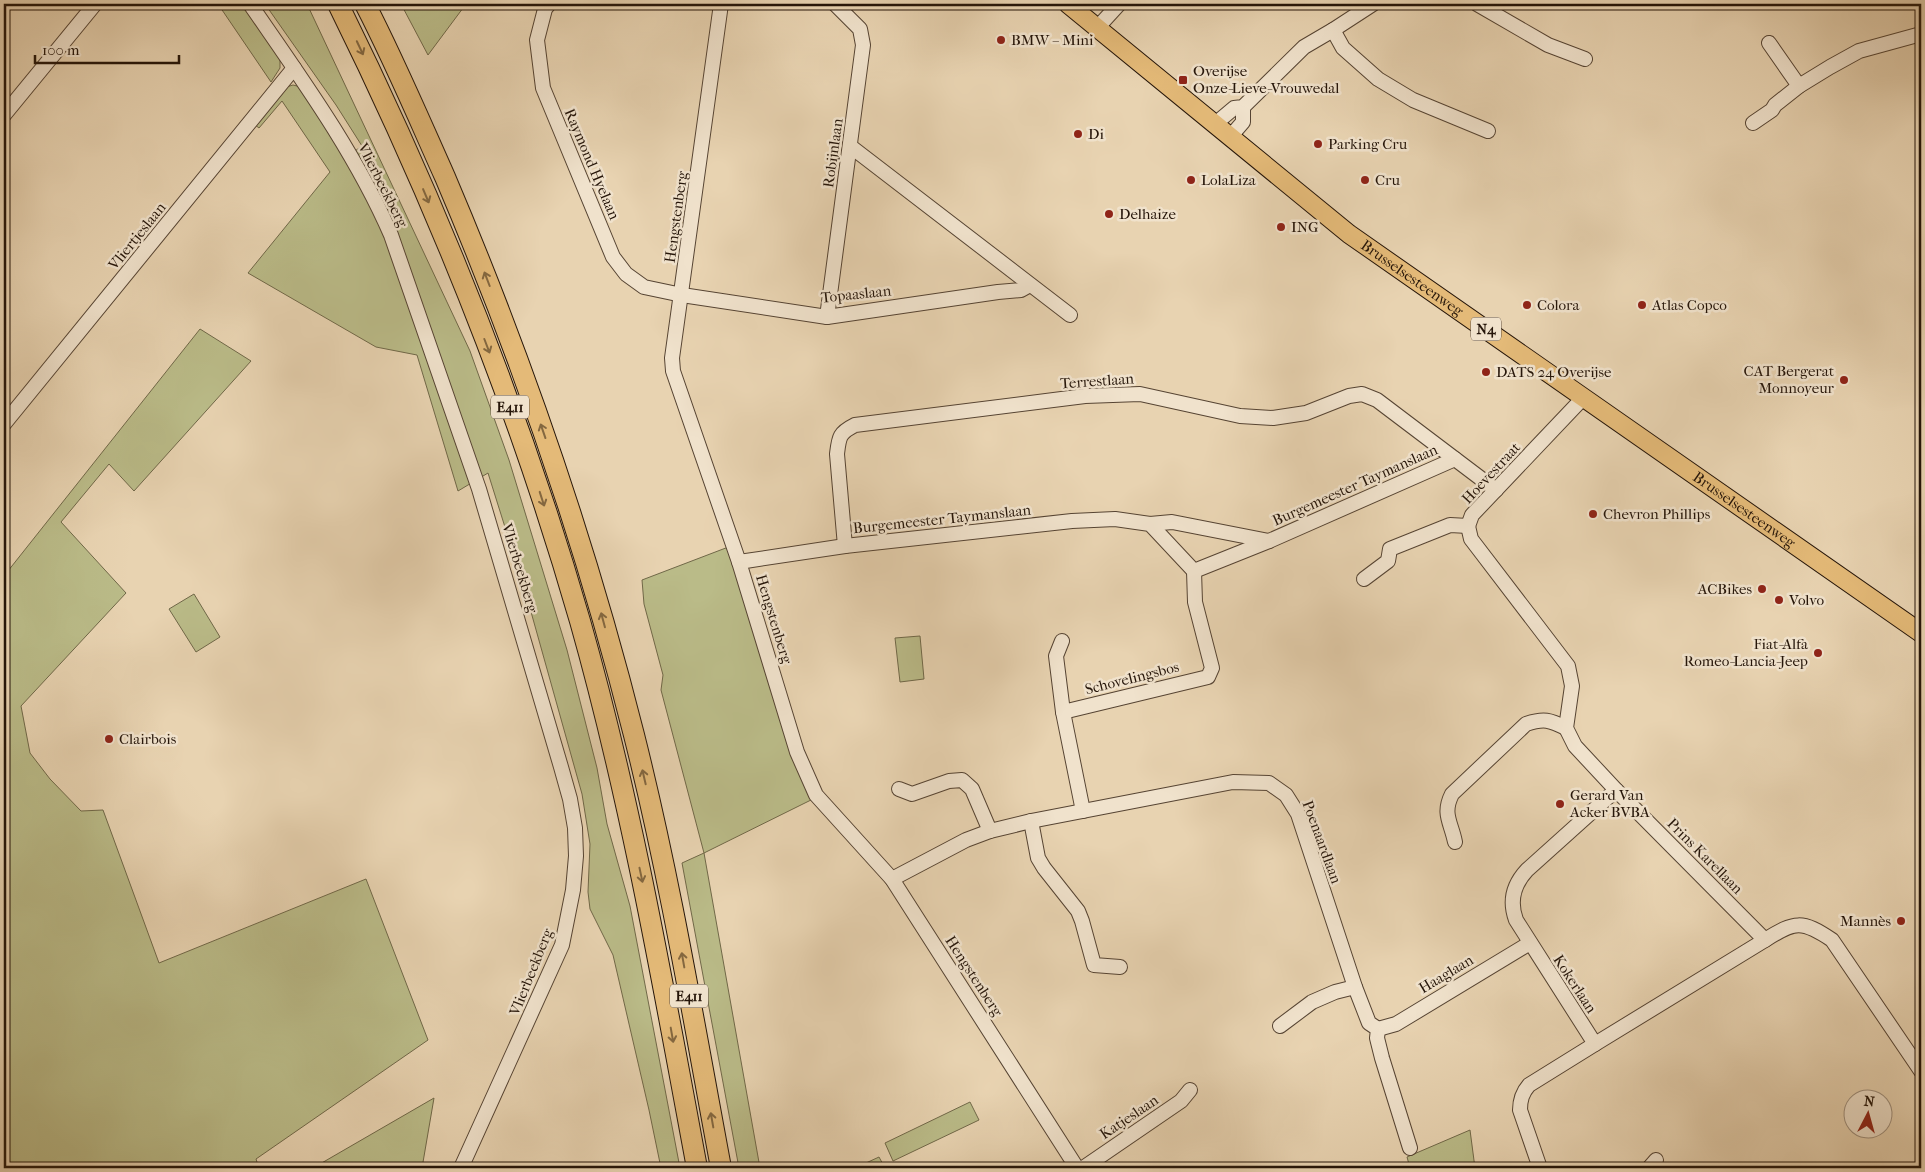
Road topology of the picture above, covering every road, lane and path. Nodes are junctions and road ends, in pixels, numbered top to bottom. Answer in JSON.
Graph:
{"nodes":[{"id":1,"x":96,"y":4,"type":"edge"},
{"id":2,"x":250,"y":4,"type":"edge"},
{"id":3,"x":338,"y":4,"type":"edge"},
{"id":4,"x":365,"y":4,"type":"edge"},
{"id":5,"x":549,"y":4,"type":"edge"},
{"id":6,"x":721,"y":4,"type":"edge"},
{"id":7,"x":835,"y":4,"type":"edge"},
{"id":8,"x":1068,"y":4,"type":"edge"},
{"id":9,"x":1119,"y":4,"type":"edge"},
{"id":10,"x":1373,"y":4,"type":"edge"},
{"id":11,"x":1477,"y":4,"type":"edge"},
{"id":12,"x":1098,"y":27,"type":"junction"},
{"id":13,"x":1333,"y":30,"type":"junction"},
{"id":14,"x":1921,"y":34,"type":"edge"},
{"id":15,"x":1769,"y":43,"type":"dead end"},
{"id":16,"x":1585,"y":58,"type":"dead end"},
{"id":17,"x":294,"y":68,"type":"junction"},
{"id":18,"x":1798,"y":86,"type":"junction"},
{"id":19,"x":1243,"y":107,"type":"junction"},
{"id":20,"x":4,"y":115,"type":"edge"},
{"id":21,"x":1753,"y":123,"type":"dead end"},
{"id":22,"x":1215,"y":124,"type":"junction"},
{"id":23,"x":1488,"y":131,"type":"dead end"},
{"id":24,"x":1230,"y":137,"type":"junction"},
{"id":25,"x":850,"y":146,"type":"junction"},
{"id":26,"x":1006,"y":266,"type":"junction"},
{"id":27,"x":1030,"y":285,"type":"junction"},
{"id":28,"x":1004,"y":292,"type":"junction"},
{"id":29,"x":682,"y":295,"type":"junction"},
{"id":30,"x":1070,"y":315,"type":"dead end"},
{"id":31,"x":826,"y":316,"type":"junction"},
{"id":32,"x":1584,"y":398,"type":"junction"},
{"id":33,"x":4,"y":424,"type":"edge"},
{"id":34,"x":1455,"y":459,"type":"junction"},
{"id":35,"x":1496,"y":490,"type":"junction"},
{"id":36,"x":1150,"y":524,"type":"junction"},
{"id":37,"x":1468,"y":526,"type":"junction"},
{"id":38,"x":1269,"y":542,"type":"junction"},
{"id":39,"x":845,"y":546,"type":"junction"},
{"id":40,"x":739,"y":562,"type":"junction"},
{"id":41,"x":1194,"y":571,"type":"junction"},
{"id":42,"x":1364,"y":579,"type":"dead end"},
{"id":43,"x":1921,"y":633,"type":"edge"},
{"id":44,"x":1062,"y":641,"type":"dead end"},
{"id":45,"x":1063,"y":712,"type":"junction"},
{"id":46,"x":1566,"y":728,"type":"junction"},
{"id":47,"x":899,"y":789,"type":"dead end"},
{"id":48,"x":1616,"y":790,"type":"junction"},
{"id":49,"x":1083,"y":811,"type":"junction"},
{"id":50,"x":1031,"y":821,"type":"junction"},
{"id":51,"x":990,"y":832,"type":"junction"},
{"id":52,"x":1455,"y":842,"type":"dead end"},
{"id":53,"x":892,"y":879,"type":"junction"},
{"id":54,"x":1766,"y":940,"type":"junction"},
{"id":55,"x":1530,"y":943,"type":"junction"},
{"id":56,"x":1120,"y":966,"type":"dead end"},
{"id":57,"x":1355,"y":987,"type":"junction"},
{"id":58,"x":1280,"y":1026,"type":"dead end"},
{"id":59,"x":1378,"y":1029,"type":"junction"},
{"id":60,"x":1595,"y":1044,"type":"junction"},
{"id":61,"x":1921,"y":1071,"type":"edge"},
{"id":62,"x":1190,"y":1090,"type":"dead end"},
{"id":63,"x":1410,"y":1148,"type":"dead end"},
{"id":64,"x":462,"y":1168,"type":"edge"},
{"id":65,"x":697,"y":1168,"type":"edge"},
{"id":66,"x":721,"y":1168,"type":"edge"},
{"id":67,"x":1077,"y":1168,"type":"edge"},
{"id":68,"x":1083,"y":1168,"type":"edge"},
{"id":69,"x":1540,"y":1168,"type":"edge"}],
"edges":[{"from":1,"to":20,"type":"street"},
{"from":2,"to":17,"type":"street","name":"Vlierbeekberg"},
{"from":3,"to":65,"type":"highway","number":"E411","one_way":true},
{"from":66,"to":4,"type":"highway","number":"E411","one_way":true},
{"from":5,"to":29,"type":"street","name":"Raymond Hyelaan"},
{"from":6,"to":29,"type":"street","name":"Hengstenberg"},
{"from":7,"to":25,"type":"street","name":"Robijnlaan"},
{"from":8,"to":12,"type":"main road","name":"Brusselsesteenweg","number":"N4"},
{"from":9,"to":12,"type":"street"},
{"from":10,"to":13,"type":"street"},
{"from":11,"to":16,"type":"street"},
{"from":12,"to":22,"type":"main road","name":"Brusselsesteenweg","number":"N4"},
{"from":13,"to":19,"type":"street"},
{"from":13,"to":23,"type":"street"},
{"from":14,"to":18,"type":"street"},
{"from":15,"to":18,"type":"street"},
{"from":17,"to":33,"type":"street","name":"Vliertjeslaan"},
{"from":17,"to":64,"type":"street","name":"Vlierbeekberg"},
{"from":18,"to":21,"type":"street"},
{"from":19,"to":22,"type":"street"},
{"from":19,"to":24,"type":"street"},
{"from":22,"to":24,"type":"main road","name":"Brusselsesteenweg","number":"N4"},
{"from":24,"to":32,"type":"main road","name":"Brusselsesteenweg","number":"N4"},
{"from":25,"to":26,"type":"street"},
{"from":25,"to":31,"type":"street","name":"Robijnlaan"},
{"from":26,"to":27,"type":"street"},
{"from":26,"to":28,"type":"street"},
{"from":27,"to":28,"type":"street","name":"Topaaslaan"},
{"from":27,"to":30,"type":"street"},
{"from":28,"to":31,"type":"street","name":"Topaaslaan"},
{"from":29,"to":31,"type":"street","name":"Topaaslaan"},
{"from":29,"to":40,"type":"street","name":"Hengstenberg"},
{"from":32,"to":35,"type":"street","name":"Hoevestraat"},
{"from":32,"to":43,"type":"main road","name":"Brusselsesteenweg","number":"N4"},
{"from":34,"to":35,"type":"street","name":"Terrestlaan"},
{"from":34,"to":38,"type":"street","name":"Burgemeester Taymanslaan"},
{"from":34,"to":39,"type":"street","name":"Terrestlaan"},
{"from":35,"to":37,"type":"street","name":"Hoevestraat"},
{"from":36,"to":38,"type":"street","name":"Burgemeester Taymanslaan"},
{"from":36,"to":39,"type":"street","name":"Burgemeester Taymanslaan"},
{"from":36,"to":41,"type":"street"},
{"from":37,"to":42,"type":"street","name":"Hoevestraat"},
{"from":37,"to":46,"type":"street"},
{"from":38,"to":41,"type":"street","name":"Burgemeester Taymanslaan"},
{"from":39,"to":40,"type":"street","name":"Burgemeester Taymanslaan"},
{"from":40,"to":53,"type":"street","name":"Hengstenberg"},
{"from":41,"to":45,"type":"street","name":"Schovelingsbos"},
{"from":44,"to":45,"type":"street"},
{"from":45,"to":49,"type":"street"},
{"from":46,"to":48,"type":"street","name":"Prins Karellaan"},
{"from":46,"to":52,"type":"street"},
{"from":47,"to":51,"type":"street"},
{"from":48,"to":54,"type":"street","name":"Prins Karellaan"},
{"from":48,"to":55,"type":"street","name":"Kokerlaan"},
{"from":49,"to":50,"type":"street","name":"Poenaardlaan"},
{"from":49,"to":57,"type":"street","name":"Poenaardlaan"},
{"from":50,"to":51,"type":"street","name":"Poenaardlaan"},
{"from":50,"to":56,"type":"street"},
{"from":51,"to":53,"type":"street","name":"Poenaardlaan"},
{"from":53,"to":67,"type":"street","name":"Hengstenberg"},
{"from":54,"to":60,"type":"street"},
{"from":54,"to":61,"type":"street"},
{"from":55,"to":59,"type":"street","name":"Haaglaan"},
{"from":55,"to":60,"type":"street","name":"Kokerlaan"},
{"from":57,"to":58,"type":"street"},
{"from":57,"to":59,"type":"street","name":"Poenaardlaan"},
{"from":59,"to":63,"type":"street","name":"Poenaardlaan"},
{"from":60,"to":69,"type":"street"},
{"from":62,"to":68,"type":"street","name":"Katjeslaan"}]}
